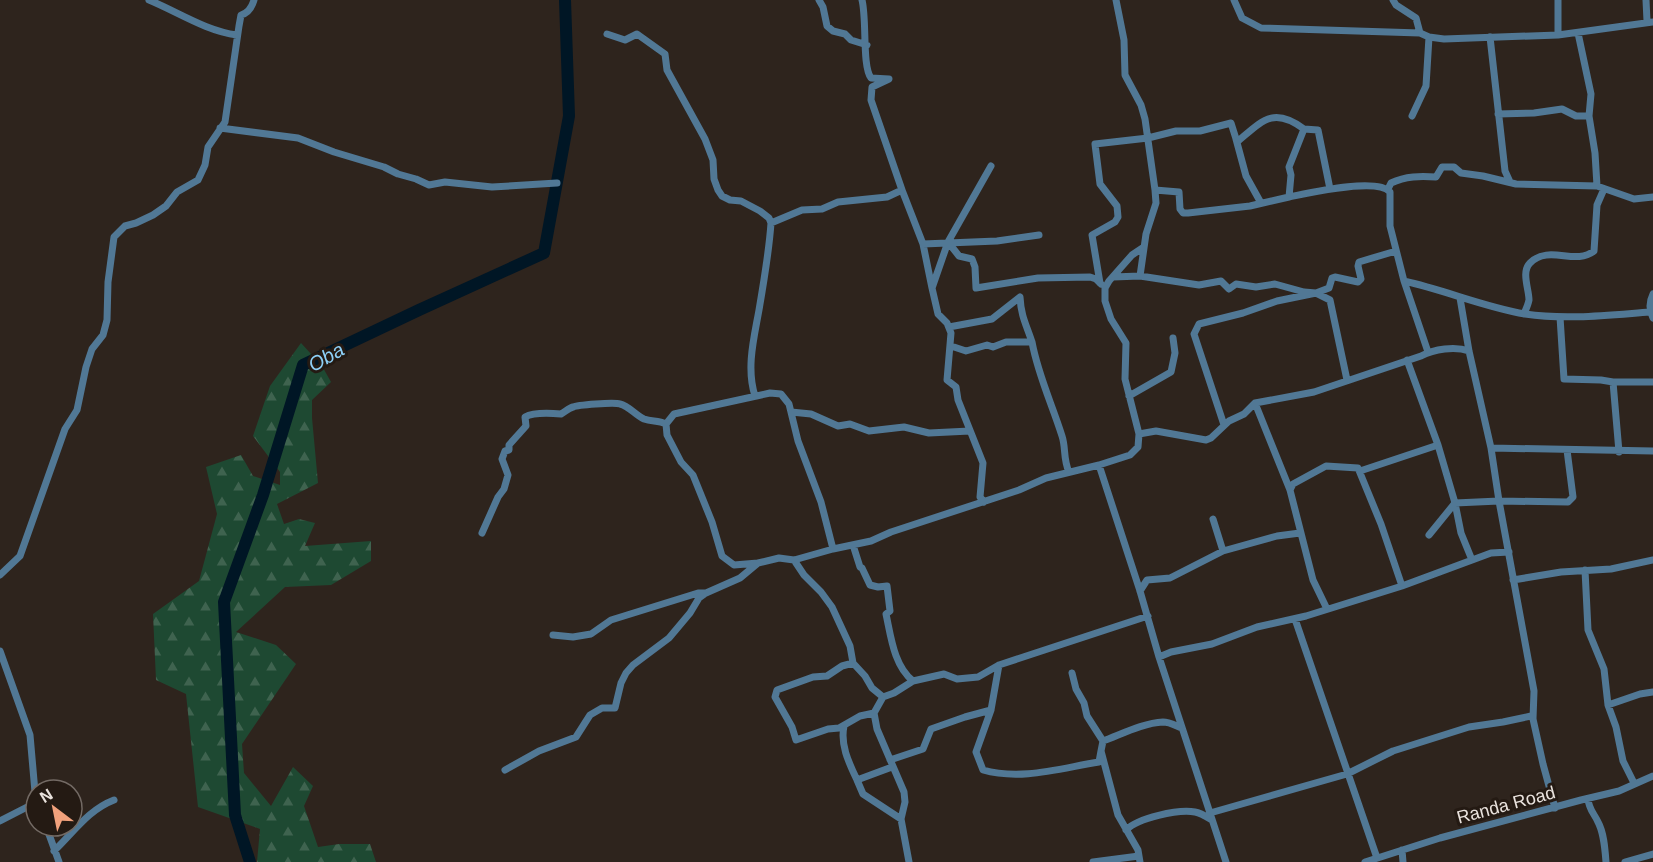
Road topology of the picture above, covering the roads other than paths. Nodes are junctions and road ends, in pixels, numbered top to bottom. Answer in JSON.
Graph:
{"nodes":[{"id":1,"x":149,"y":0,"type":"edge"},
{"id":2,"x":254,"y":0,"type":"edge"},
{"id":3,"x":819,"y":0,"type":"edge"},
{"id":4,"x":862,"y":0,"type":"edge"},
{"id":5,"x":1116,"y":0,"type":"edge"},
{"id":6,"x":1234,"y":0,"type":"edge"},
{"id":7,"x":1393,"y":0,"type":"edge"},
{"id":8,"x":1646,"y":0,"type":"edge"},
{"id":9,"x":1557,"y":1,"type":"edge"},
{"id":10,"x":1650,"y":22,"type":"edge"},
{"id":11,"x":1420,"y":33,"type":"junction"},
{"id":12,"x":1578,"y":33,"type":"junction"},
{"id":13,"x":608,"y":34,"type":"dead end"},
{"id":14,"x":1558,"y":34,"type":"junction"},
{"id":15,"x":237,"y":35,"type":"junction"},
{"id":16,"x":1429,"y":37,"type":"junction"},
{"id":17,"x":1490,"y":38,"type":"junction"},
{"id":18,"x":867,"y":45,"type":"junction"},
{"id":19,"x":1498,"y":114,"type":"junction"},
{"id":20,"x":1412,"y":116,"type":"dead end"},
{"id":21,"x":1589,"y":116,"type":"junction"},
{"id":22,"x":1231,"y":123,"type":"junction"},
{"id":23,"x":220,"y":128,"type":"junction"},
{"id":24,"x":1304,"y":129,"type":"junction"},
{"id":25,"x":1148,"y":138,"type":"junction"},
{"id":26,"x":992,"y":166,"type":"dead end"},
{"id":27,"x":1510,"y":182,"type":"junction"},
{"id":28,"x":557,"y":183,"type":"dead end"},
{"id":29,"x":1601,"y":187,"type":"junction"},
{"id":30,"x":1330,"y":189,"type":"junction"},
{"id":31,"x":1388,"y":189,"type":"junction"},
{"id":32,"x":902,"y":190,"type":"junction"},
{"id":33,"x":1155,"y":190,"type":"junction"},
{"id":34,"x":1289,"y":197,"type":"junction"},
{"id":35,"x":1653,"y":197,"type":"edge"},
{"id":36,"x":1261,"y":203,"type":"junction"},
{"id":37,"x":771,"y":223,"type":"junction"},
{"id":38,"x":1039,"y":234,"type":"dead end"},
{"id":39,"x":948,"y":242,"type":"junction"},
{"id":40,"x":923,"y":244,"type":"junction"},
{"id":41,"x":1144,"y":247,"type":"junction"},
{"id":42,"x":1396,"y":251,"type":"junction"},
{"id":43,"x":1140,"y":276,"type":"junction"},
{"id":44,"x":1113,"y":277,"type":"junction"},
{"id":45,"x":1404,"y":281,"type":"junction"},
{"id":46,"x":1103,"y":285,"type":"junction"},
{"id":47,"x":932,"y":288,"type":"junction"},
{"id":48,"x":1317,"y":293,"type":"junction"},
{"id":49,"x":1653,"y":294,"type":"edge"},
{"id":50,"x":1460,"y":298,"type":"junction"},
{"id":51,"x":1524,"y":314,"type":"junction"},
{"id":52,"x":1651,"y":315,"type":"edge"},
{"id":53,"x":1560,"y":317,"type":"junction"},
{"id":54,"x":949,"y":327,"type":"junction"},
{"id":55,"x":1173,"y":338,"type":"dead end"},
{"id":56,"x":1032,"y":342,"type":"junction"},
{"id":57,"x":951,"y":346,"type":"junction"},
{"id":58,"x":1469,"y":351,"type":"junction"},
{"id":59,"x":1428,"y":352,"type":"junction"},
{"id":60,"x":1407,"y":360,"type":"junction"},
{"id":61,"x":1347,"y":380,"type":"junction"},
{"id":62,"x":1613,"y":382,"type":"junction"},
{"id":63,"x":1653,"y":382,"type":"edge"},
{"id":64,"x":755,"y":396,"type":"junction"},
{"id":65,"x":1129,"y":396,"type":"junction"},
{"id":66,"x":1255,"y":403,"type":"junction"},
{"id":67,"x":791,"y":412,"type":"junction"},
{"id":68,"x":666,"y":424,"type":"junction"},
{"id":69,"x":1224,"y":425,"type":"junction"},
{"id":70,"x":970,"y":431,"type":"junction"},
{"id":71,"x":1139,"y":434,"type":"junction"},
{"id":72,"x":1438,"y":445,"type":"junction"},
{"id":73,"x":1491,"y":448,"type":"junction"},
{"id":74,"x":1567,"y":450,"type":"junction"},
{"id":75,"x":1653,"y":451,"type":"edge"},
{"id":76,"x":1619,"y":452,"type":"junction"},
{"id":77,"x":1099,"y":465,"type":"junction"},
{"id":78,"x":1360,"y":471,"type":"junction"},
{"id":79,"x":1069,"y":472,"type":"junction"},
{"id":80,"x":1290,"y":490,"type":"junction"},
{"id":81,"x":1499,"y":501,"type":"junction"},
{"id":82,"x":984,"y":502,"type":"junction"},
{"id":83,"x":1455,"y":503,"type":"junction"},
{"id":84,"x":1213,"y":519,"type":"dead end"},
{"id":85,"x":482,"y":533,"type":"dead end"},
{"id":86,"x":1300,"y":533,"type":"junction"},
{"id":87,"x":1429,"y":535,"type":"dead end"},
{"id":88,"x":853,"y":545,"type":"junction"},
{"id":89,"x":833,"y":549,"type":"junction"},
{"id":90,"x":1223,"y":551,"type":"junction"},
{"id":91,"x":1509,"y":552,"type":"junction"},
{"id":92,"x":794,"y":560,"type":"junction"},
{"id":93,"x":1472,"y":560,"type":"junction"},
{"id":94,"x":1653,"y":560,"type":"edge"},
{"id":95,"x":758,"y":563,"type":"junction"},
{"id":96,"x":1585,"y":570,"type":"junction"},
{"id":97,"x":0,"y":575,"type":"edge"},
{"id":98,"x":1513,"y":580,"type":"junction"},
{"id":99,"x":1402,"y":586,"type":"junction"},
{"id":100,"x":1140,"y":591,"type":"junction"},
{"id":101,"x":706,"y":593,"type":"junction"},
{"id":102,"x":1327,"y":609,"type":"junction"},
{"id":103,"x":1148,"y":616,"type":"junction"},
{"id":104,"x":1295,"y":619,"type":"junction"},
{"id":105,"x":553,"y":636,"type":"dead end"},
{"id":106,"x":0,"y":651,"type":"edge"},
{"id":107,"x":1159,"y":657,"type":"junction"},
{"id":108,"x":853,"y":663,"type":"junction"},
{"id":109,"x":999,"y":665,"type":"junction"},
{"id":110,"x":1072,"y":673,"type":"dead end"},
{"id":111,"x":913,"y":681,"type":"junction"},
{"id":112,"x":1653,"y":692,"type":"edge"},
{"id":113,"x":883,"y":697,"type":"junction"},
{"id":114,"x":1608,"y":705,"type":"junction"},
{"id":115,"x":991,"y":710,"type":"junction"},
{"id":116,"x":874,"y":713,"type":"junction"},
{"id":117,"x":1533,"y":719,"type":"junction"},
{"id":118,"x":844,"y":726,"type":"junction"},
{"id":119,"x":1182,"y":728,"type":"junction"},
{"id":120,"x":1103,"y":741,"type":"junction"},
{"id":121,"x":1101,"y":751,"type":"junction"},
{"id":122,"x":891,"y":763,"type":"junction"},
{"id":123,"x":505,"y":770,"type":"dead end"},
{"id":124,"x":1347,"y":774,"type":"junction"},
{"id":125,"x":1653,"y":776,"type":"edge"},
{"id":126,"x":34,"y":778,"type":"edge"},
{"id":127,"x":857,"y":780,"type":"junction"},
{"id":128,"x":1634,"y":783,"type":"junction"},
{"id":129,"x":1588,"y":799,"type":"junction"},
{"id":130,"x":114,"y":800,"type":"dead end"},
{"id":131,"x":1555,"y":807,"type":"junction"},
{"id":132,"x":24,"y":811,"type":"edge"},
{"id":133,"x":1211,"y":817,"type":"junction"},
{"id":134,"x":901,"y":819,"type":"junction"},
{"id":135,"x":0,"y":821,"type":"edge"},
{"id":136,"x":1126,"y":830,"type":"junction"},
{"id":137,"x":50,"y":838,"type":"edge"},
{"id":138,"x":1402,"y":850,"type":"junction"},
{"id":139,"x":54,"y":851,"type":"junction"},
{"id":140,"x":1653,"y":854,"type":"edge"},
{"id":141,"x":1377,"y":858,"type":"junction"},
{"id":142,"x":1140,"y":859,"type":"edge"},
{"id":143,"x":58,"y":862,"type":"edge"},
{"id":144,"x":909,"y":862,"type":"edge"},
{"id":145,"x":1093,"y":862,"type":"edge"},
{"id":146,"x":1226,"y":862,"type":"edge"},
{"id":147,"x":1365,"y":862,"type":"edge"},
{"id":148,"x":1403,"y":862,"type":"edge"},
{"id":149,"x":1606,"y":862,"type":"edge"},
{"id":150,"x":1625,"y":862,"type":"edge"}],
"edges":[{"from":1,"to":15,"type":"street"},
{"from":2,"to":15,"type":"street"},
{"from":3,"to":18,"type":"street"},
{"from":4,"to":18,"type":"street"},
{"from":5,"to":25,"type":"street"},
{"from":6,"to":11,"type":"street"},
{"from":7,"to":11,"type":"street"},
{"from":8,"to":10,"type":"street"},
{"from":9,"to":14,"type":"street"},
{"from":10,"to":12,"type":"street"},
{"from":11,"to":16,"type":"street"},
{"from":12,"to":14,"type":"street"},
{"from":12,"to":21,"type":"street"},
{"from":13,"to":37,"type":"street"},
{"from":14,"to":17,"type":"street"},
{"from":15,"to":23,"type":"street"},
{"from":16,"to":17,"type":"street"},
{"from":16,"to":20,"type":"street"},
{"from":17,"to":19,"type":"street"},
{"from":18,"to":32,"type":"street"},
{"from":19,"to":21,"type":"street"},
{"from":19,"to":27,"type":"street"},
{"from":21,"to":29,"type":"street"},
{"from":22,"to":24,"type":"street"},
{"from":22,"to":25,"type":"street"},
{"from":22,"to":36,"type":"street"},
{"from":23,"to":28,"type":"street"},
{"from":23,"to":97,"type":"street"},
{"from":24,"to":30,"type":"street"},
{"from":24,"to":34,"type":"street"},
{"from":25,"to":33,"type":"street"},
{"from":25,"to":46,"type":"street"},
{"from":26,"to":39,"type":"street"},
{"from":27,"to":29,"type":"street"},
{"from":27,"to":31,"type":"street"},
{"from":29,"to":35,"type":"street"},
{"from":29,"to":51,"type":"street"},
{"from":30,"to":31,"type":"street"},
{"from":30,"to":34,"type":"street"},
{"from":31,"to":42,"type":"street"},
{"from":32,"to":37,"type":"street"},
{"from":32,"to":40,"type":"street"},
{"from":33,"to":36,"type":"street"},
{"from":33,"to":41,"type":"street"},
{"from":34,"to":36,"type":"street"},
{"from":37,"to":64,"type":"street"},
{"from":38,"to":39,"type":"street"},
{"from":39,"to":40,"type":"street"},
{"from":39,"to":46,"type":"street"},
{"from":39,"to":47,"type":"street"},
{"from":40,"to":47,"type":"street"},
{"from":41,"to":43,"type":"street"},
{"from":41,"to":44,"type":"street"},
{"from":42,"to":45,"type":"street"},
{"from":42,"to":48,"type":"street"},
{"from":43,"to":44,"type":"street"},
{"from":43,"to":48,"type":"street"},
{"from":44,"to":46,"type":"street"},
{"from":45,"to":50,"type":"street"},
{"from":45,"to":59,"type":"street"},
{"from":46,"to":65,"type":"street"},
{"from":47,"to":54,"type":"street"},
{"from":48,"to":61,"type":"street"},
{"from":48,"to":69,"type":"street"},
{"from":49,"to":52,"type":"street"},
{"from":50,"to":51,"type":"street"},
{"from":50,"to":58,"type":"street"},
{"from":51,"to":53,"type":"street"},
{"from":52,"to":53,"type":"street"},
{"from":53,"to":62,"type":"street"},
{"from":54,"to":56,"type":"street"},
{"from":54,"to":57,"type":"street"},
{"from":55,"to":65,"type":"street"},
{"from":56,"to":57,"type":"street"},
{"from":56,"to":79,"type":"street"},
{"from":57,"to":70,"type":"street"},
{"from":58,"to":59,"type":"street"},
{"from":58,"to":73,"type":"street"},
{"from":59,"to":60,"type":"street"},
{"from":60,"to":61,"type":"street"},
{"from":60,"to":72,"type":"street"},
{"from":61,"to":66,"type":"street"},
{"from":62,"to":63,"type":"street"},
{"from":62,"to":76,"type":"street"},
{"from":64,"to":67,"type":"street"},
{"from":64,"to":68,"type":"street"},
{"from":65,"to":71,"type":"street"},
{"from":66,"to":69,"type":"street"},
{"from":66,"to":80,"type":"street"},
{"from":67,"to":70,"type":"street"},
{"from":67,"to":89,"type":"street"},
{"from":68,"to":85,"type":"street"},
{"from":68,"to":95,"type":"street"},
{"from":69,"to":71,"type":"street"},
{"from":70,"to":82,"type":"street"},
{"from":71,"to":77,"type":"street"},
{"from":72,"to":78,"type":"street"},
{"from":72,"to":83,"type":"street"},
{"from":73,"to":74,"type":"street"},
{"from":73,"to":81,"type":"street"},
{"from":74,"to":76,"type":"street"},
{"from":74,"to":81,"type":"street"},
{"from":75,"to":76,"type":"street"},
{"from":77,"to":79,"type":"street"},
{"from":77,"to":100,"type":"street"},
{"from":78,"to":80,"type":"street"},
{"from":78,"to":99,"type":"street"},
{"from":79,"to":82,"type":"street"},
{"from":80,"to":86,"type":"street"},
{"from":81,"to":83,"type":"street"},
{"from":81,"to":91,"type":"street"},
{"from":82,"to":88,"type":"street"},
{"from":83,"to":87,"type":"street"},
{"from":83,"to":93,"type":"street"},
{"from":84,"to":90,"type":"street"},
{"from":86,"to":90,"type":"street"},
{"from":86,"to":102,"type":"street"},
{"from":88,"to":89,"type":"street"},
{"from":88,"to":111,"type":"street"},
{"from":89,"to":92,"type":"street"},
{"from":90,"to":100,"type":"street"},
{"from":91,"to":93,"type":"street"},
{"from":91,"to":98,"type":"street"},
{"from":92,"to":95,"type":"street"},
{"from":92,"to":108,"type":"street"},
{"from":93,"to":99,"type":"street"},
{"from":94,"to":96,"type":"street"},
{"from":95,"to":101,"type":"street"},
{"from":96,"to":98,"type":"street"},
{"from":96,"to":114,"type":"street"},
{"from":98,"to":117,"type":"street"},
{"from":99,"to":102,"type":"street"},
{"from":100,"to":103,"type":"street"},
{"from":101,"to":105,"type":"street"},
{"from":101,"to":123,"type":"street"},
{"from":102,"to":104,"type":"street"},
{"from":103,"to":107,"type":"street"},
{"from":103,"to":109,"type":"street"},
{"from":104,"to":107,"type":"street"},
{"from":104,"to":124,"type":"street"},
{"from":106,"to":126,"type":"street"},
{"from":107,"to":119,"type":"street"},
{"from":108,"to":113,"type":"street"},
{"from":108,"to":118,"type":"street"},
{"from":109,"to":111,"type":"street"},
{"from":109,"to":115,"type":"street"},
{"from":110,"to":120,"type":"street"},
{"from":111,"to":113,"type":"street"},
{"from":112,"to":114,"type":"street"},
{"from":113,"to":116,"type":"street"},
{"from":114,"to":128,"type":"street"},
{"from":115,"to":121,"type":"street"},
{"from":115,"to":122,"type":"street"},
{"from":116,"to":118,"type":"street"},
{"from":116,"to":122,"type":"street"},
{"from":117,"to":124,"type":"street"},
{"from":117,"to":131,"type":"street"},
{"from":118,"to":127,"type":"street"},
{"from":119,"to":120,"type":"street"},
{"from":119,"to":133,"type":"street"},
{"from":120,"to":121,"type":"street"},
{"from":121,"to":136,"type":"street"},
{"from":122,"to":127,"type":"street"},
{"from":122,"to":134,"type":"street"},
{"from":124,"to":133,"type":"street"},
{"from":124,"to":141,"type":"street"},
{"from":125,"to":128,"type":"street","name":"Randa Road"},
{"from":127,"to":134,"type":"street"},
{"from":128,"to":129,"type":"street","name":"Randa Road"},
{"from":129,"to":131,"type":"street","name":"Randa Road"},
{"from":129,"to":149,"type":"street"},
{"from":130,"to":139,"type":"street"},
{"from":131,"to":138,"type":"street","name":"Randa Road"},
{"from":132,"to":135,"type":"street"},
{"from":133,"to":136,"type":"street"},
{"from":133,"to":146,"type":"street"},
{"from":134,"to":144,"type":"street"},
{"from":136,"to":142,"type":"street"},
{"from":137,"to":139,"type":"street"},
{"from":138,"to":141,"type":"street","name":"Randa Road"},
{"from":138,"to":148,"type":"street"},
{"from":139,"to":143,"type":"street"},
{"from":140,"to":150,"type":"street"},
{"from":141,"to":147,"type":"street","name":"Randa Road"},
{"from":142,"to":145,"type":"street"}]}
